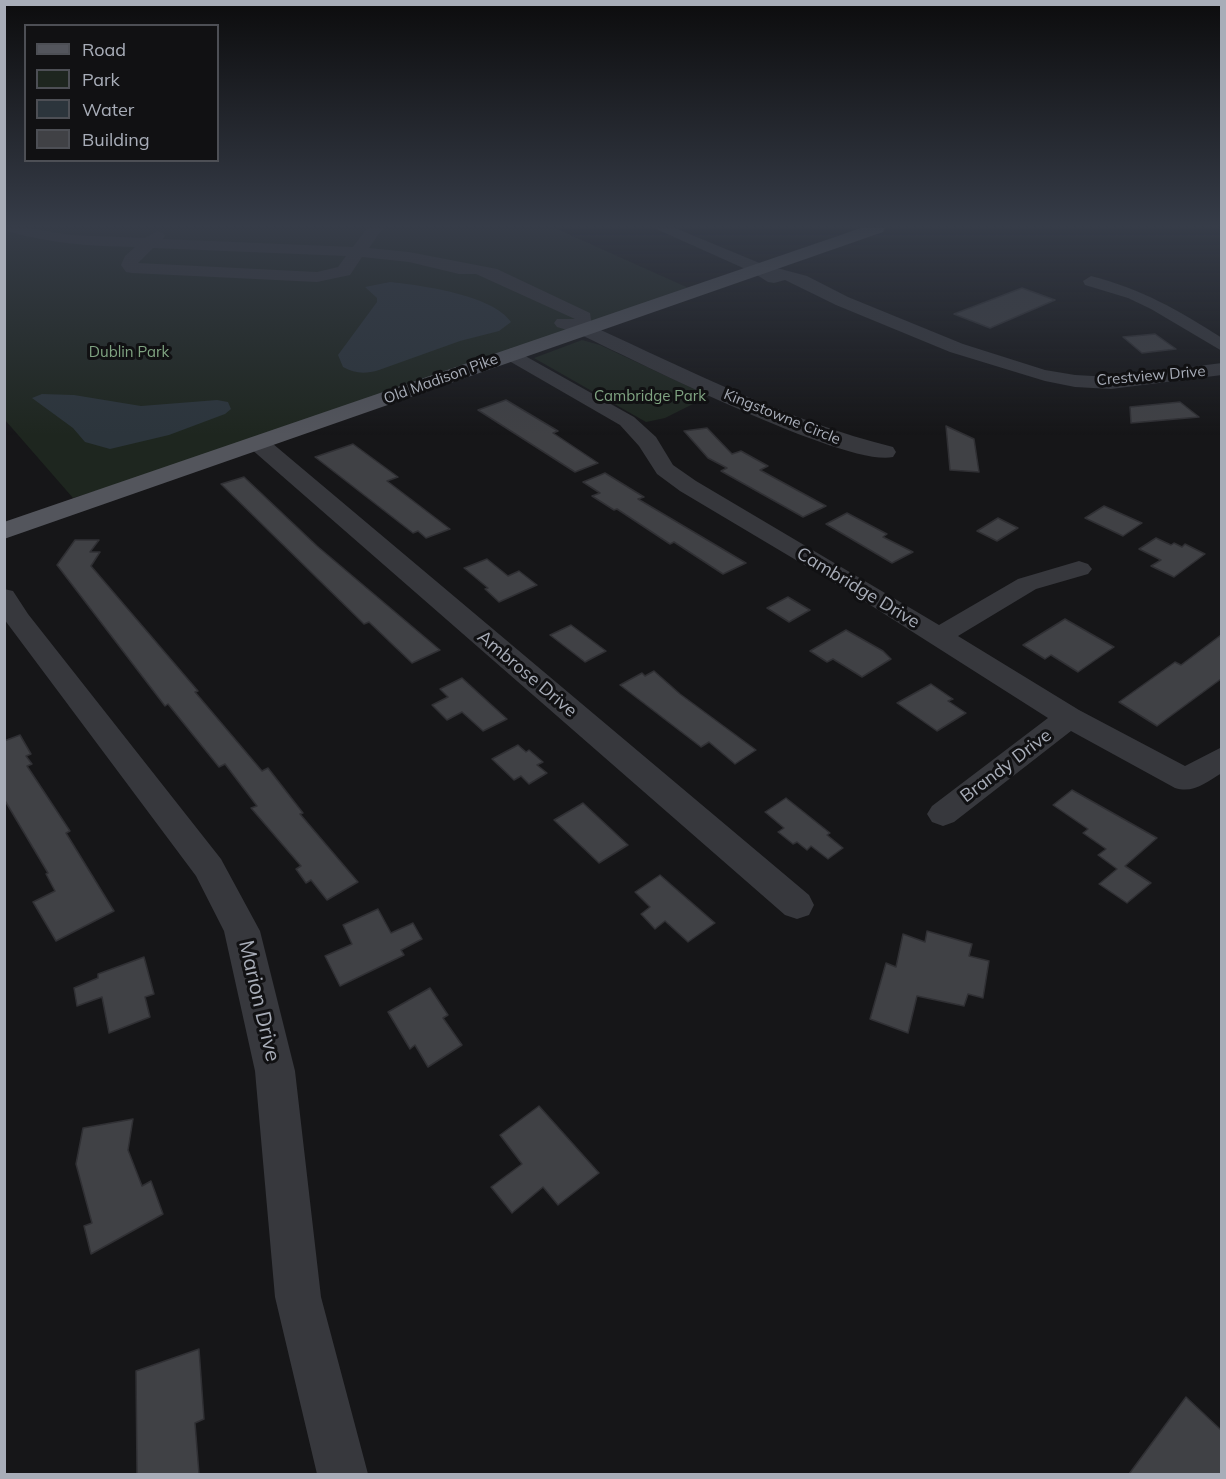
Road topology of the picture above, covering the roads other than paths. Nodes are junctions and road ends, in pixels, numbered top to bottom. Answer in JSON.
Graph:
{"nodes":[{"id":1,"x":509,"y":297,"type":"edge"},
{"id":2,"x":675,"y":297,"type":"edge"},
{"id":3,"x":826,"y":297,"type":"edge"},
{"id":4,"x":1141,"y":297,"type":"edge"},
{"id":5,"x":583,"y":329,"type":"junction"},
{"id":6,"x":1221,"y":346,"type":"edge"},
{"id":7,"x":511,"y":354,"type":"junction"},
{"id":8,"x":1221,"y":369,"type":"edge"},
{"id":9,"x":258,"y":444,"type":"junction"},
{"id":10,"x":885,"y":452,"type":"dead end"},
{"id":11,"x":4,"y":531,"type":"edge"},
{"id":12,"x":1078,"y":569,"type":"dead end"},
{"id":13,"x":4,"y":597,"type":"edge"},
{"id":14,"x":939,"y":636,"type":"junction"},
{"id":15,"x":1069,"y":717,"type":"junction"},
{"id":16,"x":1221,"y":758,"type":"edge"},
{"id":17,"x":943,"y":814,"type":"dead end"},
{"id":18,"x":797,"y":905,"type":"dead end"},
{"id":19,"x":343,"y":1474,"type":"edge"}],
"edges":[{"from":1,"to":5,"type":"street","name":"Kingstowne Circle"},
{"from":2,"to":5,"type":"main road","name":"Old Madison Pike"},
{"from":3,"to":8,"type":"street","name":"Crestview Drive"},
{"from":4,"to":6,"type":"street"},
{"from":5,"to":7,"type":"main road","name":"Old Madison Pike"},
{"from":5,"to":10,"type":"street","name":"Kingstowne Circle"},
{"from":7,"to":9,"type":"main road","name":"Old Madison Pike"},
{"from":7,"to":14,"type":"street","name":"Cambridge Drive"},
{"from":9,"to":11,"type":"main road","name":"Old Madison Pike"},
{"from":9,"to":18,"type":"street","name":"Ambrose Drive"},
{"from":12,"to":14,"type":"street"},
{"from":13,"to":19,"type":"street","name":"Marion Drive"},
{"from":14,"to":15,"type":"street","name":"Cambridge Drive"},
{"from":15,"to":16,"type":"street","name":"Cambridge Drive"},
{"from":15,"to":17,"type":"street","name":"Brandy Drive"}]}
